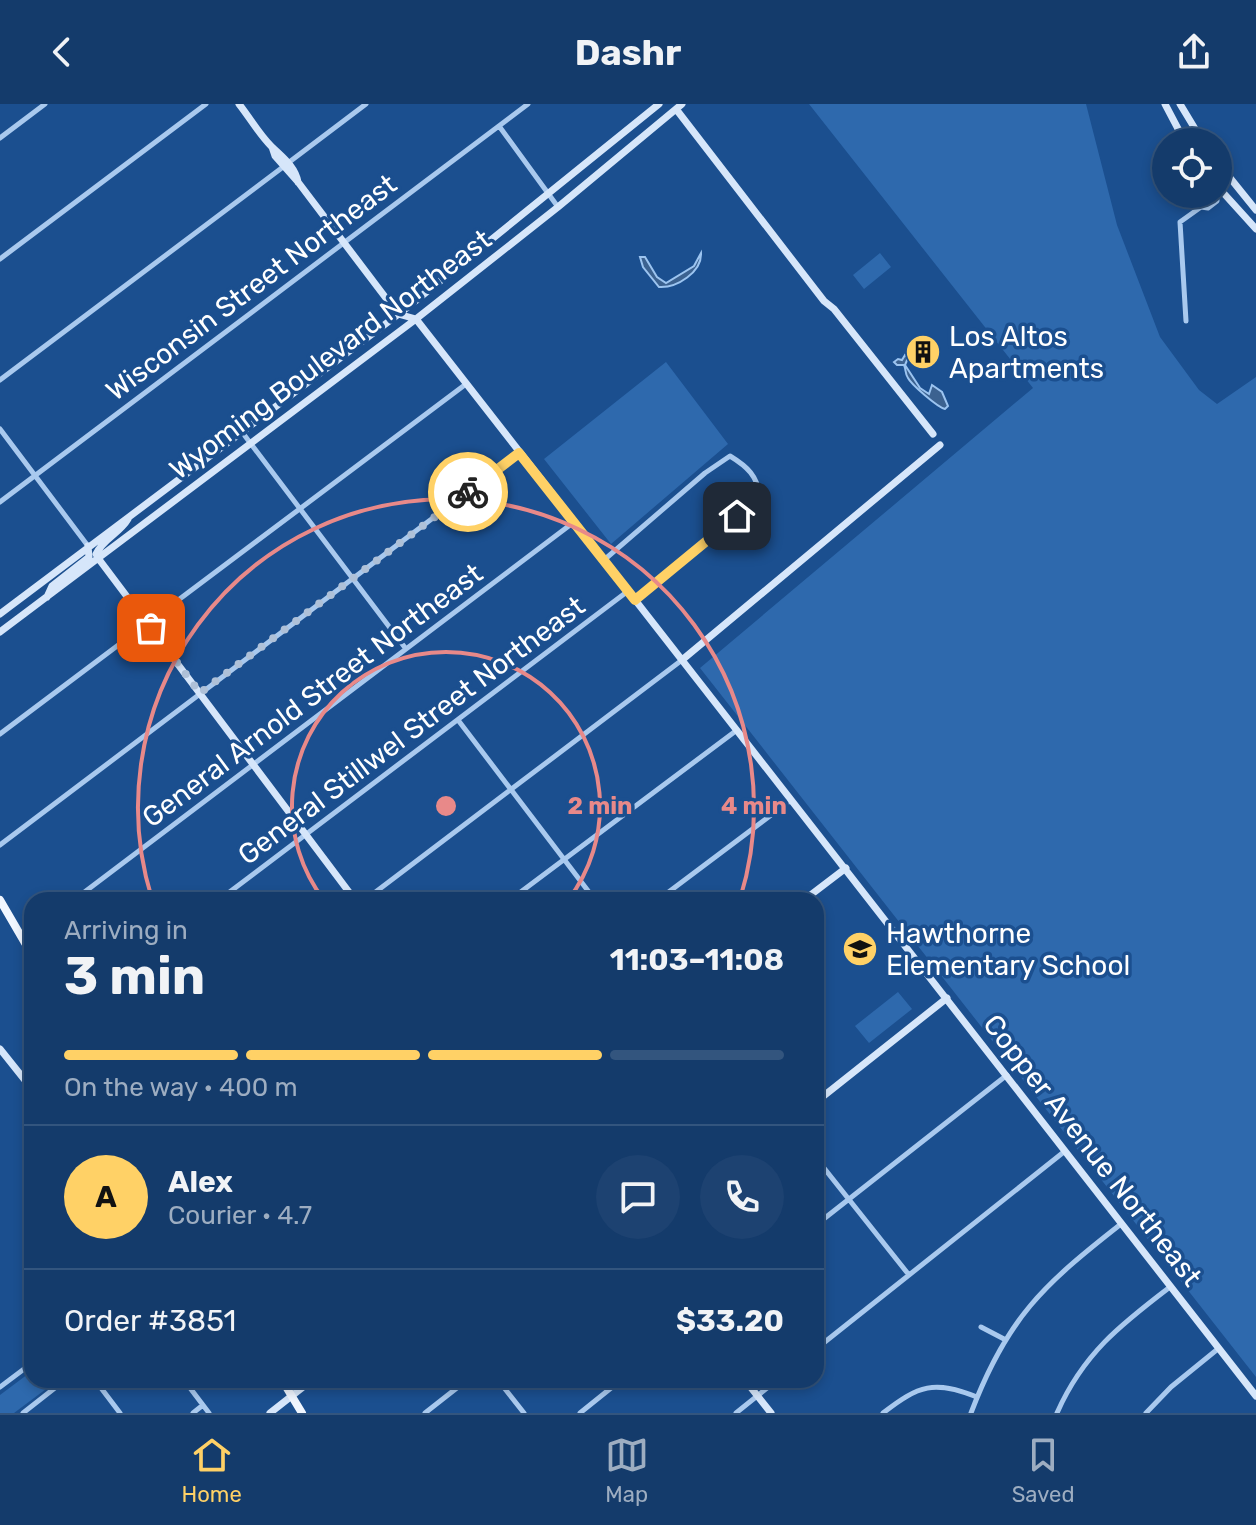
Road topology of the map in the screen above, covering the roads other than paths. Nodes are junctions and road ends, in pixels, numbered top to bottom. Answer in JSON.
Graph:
{"nodes":[{"id":1,"x":45,"y":104,"type":"edge"},
{"id":2,"x":206,"y":104,"type":"edge"},
{"id":3,"x":239,"y":104,"type":"edge"},
{"id":4,"x":366,"y":104,"type":"edge"},
{"id":5,"x":528,"y":104,"type":"edge"},
{"id":6,"x":659,"y":104,"type":"edge"},
{"id":7,"x":1165,"y":104,"type":"edge"},
{"id":8,"x":1180,"y":104,"type":"edge"},
{"id":9,"x":679,"y":107,"type":"edge"},
{"id":10,"x":499,"y":126,"type":"junction"},
{"id":11,"x":1178,"y":128,"type":"edge"},
{"id":12,"x":1195,"y":128,"type":"edge"},
{"id":13,"x":0,"y":138,"type":"edge"},
{"id":14,"x":286,"y":165,"type":"junction"},
{"id":15,"x":1233,"y":185,"type":"edge"},
{"id":16,"x":550,"y":195,"type":"junction"},
{"id":17,"x":1232,"y":205,"type":"edge"},
{"id":18,"x":558,"y":207,"type":"junction"},
{"id":19,"x":1200,"y":208,"type":"edge"},
{"id":20,"x":1256,"y":210,"type":"edge"},
{"id":21,"x":1256,"y":229,"type":"edge"},
{"id":22,"x":344,"y":242,"type":"junction"},
{"id":23,"x":0,"y":259,"type":"edge"},
{"id":24,"x":398,"y":314,"type":"junction"},
{"id":25,"x":416,"y":319,"type":"junction"},
{"id":26,"x":1186,"y":321,"type":"dead end"},
{"id":27,"x":0,"y":380,"type":"edge"},
{"id":28,"x":466,"y":384,"type":"junction"},
{"id":29,"x":0,"y":429,"type":"edge"},
{"id":30,"x":242,"y":432,"type":"junction"},
{"id":31,"x":933,"y":434,"type":"dead end"},
{"id":32,"x":251,"y":443,"type":"junction"},
{"id":33,"x":940,"y":445,"type":"dead end"},
{"id":34,"x":519,"y":453,"type":"junction"},
{"id":35,"x":35,"y":476,"type":"junction"},
{"id":36,"x":0,"y":502,"type":"edge"},
{"id":37,"x":300,"y":508,"type":"junction"},
{"id":38,"x":131,"y":515,"type":"junction"},
{"id":39,"x":574,"y":522,"type":"junction"},
{"id":40,"x":88,"y":546,"type":"junction"},
{"id":41,"x":98,"y":558,"type":"junction"},
{"id":42,"x":604,"y":560,"type":"junction"},
{"id":43,"x":352,"y":578,"type":"junction"},
{"id":44,"x":628,"y":591,"type":"junction"},
{"id":45,"x":47,"y":597,"type":"junction"},
{"id":46,"x":635,"y":600,"type":"junction"},
{"id":47,"x":0,"y":614,"type":"edge"},
{"id":48,"x":147,"y":624,"type":"junction"},
{"id":49,"x":0,"y":632,"type":"edge"},
{"id":50,"x":406,"y":649,"type":"junction"},
{"id":51,"x":682,"y":660,"type":"junction"},
{"id":52,"x":200,"y":693,"type":"junction"},
{"id":53,"x":458,"y":720,"type":"junction"},
{"id":54,"x":738,"y":730,"type":"junction"},
{"id":55,"x":0,"y":734,"type":"edge"},
{"id":56,"x":253,"y":765,"type":"junction"},
{"id":57,"x":512,"y":790,"type":"junction"},
{"id":58,"x":792,"y":799,"type":"junction"},
{"id":59,"x":306,"y":834,"type":"junction"},
{"id":60,"x":0,"y":845,"type":"edge"},
{"id":61,"x":564,"y":859,"type":"junction"},
{"id":62,"x":846,"y":868,"type":"junction"},
{"id":63,"x":85,"y":892,"type":"edge"},
{"id":64,"x":230,"y":892,"type":"edge"},
{"id":65,"x":349,"y":892,"type":"edge"},
{"id":66,"x":376,"y":892,"type":"edge"},
{"id":67,"x":521,"y":892,"type":"edge"},
{"id":68,"x":589,"y":892,"type":"edge"},
{"id":69,"x":669,"y":892,"type":"edge"},
{"id":70,"x":814,"y":892,"type":"edge"},
{"id":71,"x":0,"y":900,"type":"edge"},
{"id":72,"x":22,"y":939,"type":"joint"},
{"id":73,"x":24,"y":942,"type":"edge"},
{"id":74,"x":947,"y":998,"type":"junction"},
{"id":75,"x":0,"y":1049,"type":"edge"},
{"id":76,"x":1007,"y":1075,"type":"junction"},
{"id":77,"x":24,"y":1079,"type":"edge"},
{"id":78,"x":824,"y":1096,"type":"edge"},
{"id":79,"x":1065,"y":1151,"type":"junction"},
{"id":80,"x":824,"y":1168,"type":"edge"},
{"id":81,"x":849,"y":1199,"type":"junction"},
{"id":82,"x":824,"y":1219,"type":"edge"},
{"id":83,"x":1121,"y":1224,"type":"junction"},
{"id":84,"x":909,"y":1275,"type":"junction"},
{"id":85,"x":1170,"y":1287,"type":"junction"},
{"id":86,"x":981,"y":1327,"type":"dead end"},
{"id":87,"x":1004,"y":1339,"type":"junction"},
{"id":88,"x":824,"y":1343,"type":"edge"},
{"id":89,"x":1219,"y":1348,"type":"junction"},
{"id":90,"x":24,"y":1369,"type":"edge"},
{"id":91,"x":0,"y":1387,"type":"edge"},
{"id":92,"x":56,"y":1388,"type":"edge"},
{"id":93,"x":101,"y":1388,"type":"edge"},
{"id":94,"x":190,"y":1388,"type":"edge"},
{"id":95,"x":287,"y":1388,"type":"edge"},
{"id":96,"x":302,"y":1388,"type":"edge"},
{"id":97,"x":457,"y":1388,"type":"edge"},
{"id":98,"x":504,"y":1388,"type":"edge"},
{"id":99,"x":611,"y":1388,"type":"edge"},
{"id":100,"x":751,"y":1388,"type":"edge"},
{"id":101,"x":767,"y":1388,"type":"edge"},
{"id":102,"x":292,"y":1396,"type":"junction"},
{"id":103,"x":757,"y":1396,"type":"junction"},
{"id":104,"x":1256,"y":1396,"type":"edge"},
{"id":105,"x":977,"y":1397,"type":"junction"},
{"id":106,"x":203,"y":1405,"type":"junction"},
{"id":107,"x":27,"y":1412,"type":"edge"},
{"id":108,"x":120,"y":1413,"type":"edge"},
{"id":109,"x":193,"y":1413,"type":"edge"},
{"id":110,"x":209,"y":1413,"type":"edge"},
{"id":111,"x":270,"y":1413,"type":"edge"},
{"id":112,"x":302,"y":1413,"type":"edge"},
{"id":113,"x":425,"y":1413,"type":"edge"},
{"id":114,"x":524,"y":1413,"type":"edge"},
{"id":115,"x":580,"y":1413,"type":"edge"},
{"id":116,"x":736,"y":1413,"type":"edge"},
{"id":117,"x":771,"y":1413,"type":"edge"},
{"id":118,"x":883,"y":1413,"type":"edge"},
{"id":119,"x":971,"y":1413,"type":"edge"},
{"id":120,"x":1057,"y":1413,"type":"edge"},
{"id":121,"x":1146,"y":1413,"type":"edge"}],
"edges":[{"from":1,"to":13,"type":"street"},
{"from":2,"to":23,"type":"street"},
{"from":3,"to":14,"type":"street"},
{"from":4,"to":14,"type":"street"},
{"from":5,"to":10,"type":"street","name":"Wisconsin Street Northeast"},
{"from":6,"to":16,"type":"street","name":"Wyoming Boulevard Northeast"},
{"from":7,"to":11,"type":"street"},
{"from":8,"to":12,"type":"street"},
{"from":9,"to":18,"type":"street","name":"Wyoming Boulevard Northeast"},
{"from":9,"to":31,"type":"street"},
{"from":10,"to":16,"type":"street"},
{"from":10,"to":22,"type":"street","name":"Wisconsin Street Northeast"},
{"from":14,"to":22,"type":"street"},
{"from":14,"to":27,"type":"street"},
{"from":15,"to":20,"type":"street"},
{"from":16,"to":18,"type":"street"},
{"from":16,"to":24,"type":"street","name":"Wyoming Boulevard Northeast"},
{"from":17,"to":21,"type":"street"},
{"from":18,"to":25,"type":"street","name":"Wyoming Boulevard Northeast"},
{"from":19,"to":26,"type":"street"},
{"from":22,"to":24,"type":"street"},
{"from":22,"to":35,"type":"street","name":"Wisconsin Street Northeast"},
{"from":24,"to":25,"type":"street"},
{"from":24,"to":30,"type":"street","name":"Wyoming Boulevard Northeast"},
{"from":25,"to":28,"type":"street","name":"Copper Avenue Northeast"},
{"from":25,"to":32,"type":"street","name":"Wyoming Boulevard Northeast"},
{"from":28,"to":34,"type":"street","name":"Copper Avenue Northeast"},
{"from":28,"to":37,"type":"street"},
{"from":29,"to":35,"type":"street"},
{"from":30,"to":32,"type":"street"},
{"from":30,"to":38,"type":"street","name":"Wyoming Boulevard Northeast"},
{"from":32,"to":37,"type":"street"},
{"from":32,"to":41,"type":"street","name":"Wyoming Boulevard Northeast"},
{"from":33,"to":51,"type":"street"},
{"from":34,"to":39,"type":"street","name":"Copper Avenue Northeast"},
{"from":34,"to":43,"type":"street"},
{"from":35,"to":36,"type":"street","name":"Wisconsin Street Northeast"},
{"from":35,"to":40,"type":"street"},
{"from":37,"to":43,"type":"street"},
{"from":37,"to":48,"type":"street"},
{"from":38,"to":40,"type":"street","name":"Wyoming Boulevard Northeast"},
{"from":38,"to":41,"type":"street"},
{"from":39,"to":42,"type":"street","name":"Copper Avenue Northeast"},
{"from":39,"to":50,"type":"street","name":"General Arnold Street Northeast"},
{"from":40,"to":45,"type":"street"},
{"from":40,"to":47,"type":"street","name":"Wyoming Boulevard Northeast"},
{"from":41,"to":45,"type":"street","name":"Wyoming Boulevard Northeast"},
{"from":41,"to":48,"type":"street"},
{"from":42,"to":44,"type":"street","name":"Copper Avenue Northeast"},
{"from":42,"to":46,"type":"street"},
{"from":43,"to":50,"type":"street"},
{"from":43,"to":52,"type":"street"},
{"from":44,"to":46,"type":"street","name":"Copper Avenue Northeast"},
{"from":44,"to":53,"type":"street","name":"General Stillwel Street Northeast"},
{"from":45,"to":49,"type":"street","name":"Wyoming Boulevard Northeast"},
{"from":46,"to":51,"type":"street","name":"Copper Avenue Northeast"},
{"from":48,"to":52,"type":"street"},
{"from":48,"to":55,"type":"street"},
{"from":50,"to":56,"type":"street","name":"General Arnold Street Northeast"},
{"from":51,"to":54,"type":"street","name":"Copper Avenue Northeast"},
{"from":51,"to":57,"type":"street"},
{"from":52,"to":56,"type":"street"},
{"from":52,"to":60,"type":"street"},
{"from":53,"to":57,"type":"street"},
{"from":53,"to":59,"type":"street","name":"General Stillwel Street Northeast"},
{"from":54,"to":58,"type":"street","name":"Copper Avenue Northeast"},
{"from":54,"to":61,"type":"street"},
{"from":56,"to":59,"type":"street"},
{"from":56,"to":63,"type":"street","name":"General Arnold Street Northeast"},
{"from":57,"to":61,"type":"street"},
{"from":57,"to":66,"type":"street"},
{"from":58,"to":62,"type":"street","name":"Copper Avenue Northeast"},
{"from":58,"to":69,"type":"street"},
{"from":59,"to":64,"type":"street","name":"General Stillwel Street Northeast"},
{"from":59,"to":65,"type":"street"},
{"from":61,"to":67,"type":"street"},
{"from":61,"to":68,"type":"street"},
{"from":62,"to":70,"type":"street"},
{"from":62,"to":74,"type":"street","name":"Copper Avenue Northeast"},
{"from":71,"to":72,"type":"main road"},
{"from":72,"to":73,"type":"main road"},
{"from":74,"to":76,"type":"street","name":"Copper Avenue Northeast"},
{"from":74,"to":78,"type":"street"},
{"from":75,"to":77,"type":"street"},
{"from":76,"to":79,"type":"street","name":"Copper Avenue Northeast"},
{"from":76,"to":81,"type":"street"},
{"from":79,"to":83,"type":"street","name":"Copper Avenue Northeast"},
{"from":79,"to":84,"type":"street"},
{"from":80,"to":81,"type":"street"},
{"from":81,"to":82,"type":"street"},
{"from":81,"to":84,"type":"street"},
{"from":83,"to":85,"type":"street","name":"Copper Avenue Northeast"},
{"from":83,"to":87,"type":"street"},
{"from":84,"to":88,"type":"street"},
{"from":85,"to":89,"type":"street","name":"Copper Avenue Northeast"},
{"from":85,"to":120,"type":"street"},
{"from":86,"to":87,"type":"street"},
{"from":87,"to":105,"type":"street"},
{"from":89,"to":104,"type":"street","name":"Copper Avenue Northeast"},
{"from":89,"to":121,"type":"street"},
{"from":90,"to":91,"type":"street"},
{"from":92,"to":107,"type":"street"},
{"from":93,"to":108,"type":"street"},
{"from":94,"to":106,"type":"street"},
{"from":95,"to":102,"type":"main road"},
{"from":96,"to":102,"type":"street"},
{"from":97,"to":113,"type":"street"},
{"from":98,"to":114,"type":"street"},
{"from":99,"to":115,"type":"street"},
{"from":100,"to":103,"type":"street"},
{"from":101,"to":103,"type":"street"},
{"from":102,"to":111,"type":"street"},
{"from":102,"to":112,"type":"main road"},
{"from":103,"to":116,"type":"street"},
{"from":103,"to":117,"type":"street"},
{"from":105,"to":118,"type":"street"},
{"from":105,"to":119,"type":"street"},
{"from":106,"to":109,"type":"street"},
{"from":106,"to":110,"type":"street"}]}
